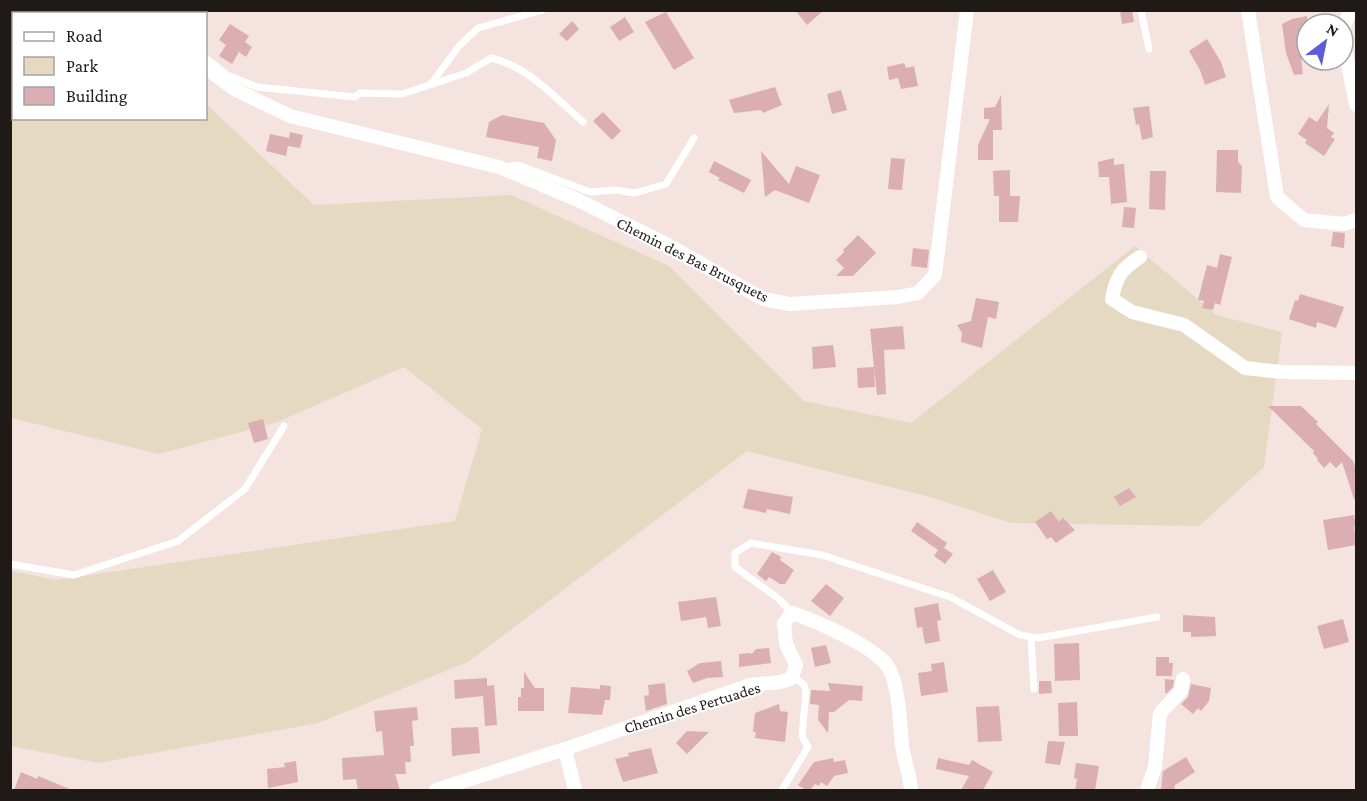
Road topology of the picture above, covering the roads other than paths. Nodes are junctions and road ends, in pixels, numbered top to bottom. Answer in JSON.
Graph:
{"nodes":[{"id":1,"x":543,"y":10,"type":"edge"},
{"id":2,"x":967,"y":10,"type":"edge"},
{"id":3,"x":1141,"y":10,"type":"edge"},
{"id":4,"x":1248,"y":10,"type":"edge"},
{"id":5,"x":1351,"y":10,"type":"edge"},
{"id":6,"x":1149,"y":49,"type":"dead end"},
{"id":7,"x":207,"y":59,"type":"edge"},
{"id":8,"x":207,"y":69,"type":"edge"},
{"id":9,"x":431,"y":84,"type":"junction"},
{"id":10,"x":1356,"y":105,"type":"edge"},
{"id":11,"x":583,"y":122,"type":"dead end"},
{"id":12,"x":694,"y":138,"type":"dead end"},
{"id":13,"x":499,"y":167,"type":"junction"},
{"id":14,"x":1356,"y":220,"type":"edge"},
{"id":15,"x":1140,"y":258,"type":"dead end"},
{"id":16,"x":1356,"y":373,"type":"edge"},
{"id":17,"x":284,"y":426,"type":"dead end"},
{"id":18,"x":10,"y":564,"type":"edge"},
{"id":19,"x":792,"y":613,"type":"junction"},
{"id":20,"x":1157,"y":617,"type":"dead end"},
{"id":21,"x":1031,"y":637,"type":"junction"},
{"id":22,"x":792,"y":675,"type":"junction"},
{"id":23,"x":1183,"y":679,"type":"dead end"},
{"id":24,"x":1034,"y":689,"type":"dead end"},
{"id":25,"x":565,"y":749,"type":"junction"},
{"id":26,"x":436,"y":790,"type":"edge"},
{"id":27,"x":575,"y":790,"type":"edge"},
{"id":28,"x":782,"y":790,"type":"edge"},
{"id":29,"x":911,"y":790,"type":"edge"},
{"id":30,"x":1147,"y":790,"type":"edge"}],
"edges":[{"from":1,"to":9,"type":"lane"},
{"from":2,"to":13,"type":"street","name":"Chemin des Bas Brusquets"},
{"from":3,"to":6,"type":"lane"},
{"from":4,"to":14,"type":"street"},
{"from":5,"to":10,"type":"street"},
{"from":7,"to":9,"type":"lane"},
{"from":8,"to":13,"type":"street","name":"Chemin des Bas Brusquets"},
{"from":9,"to":11,"type":"lane"},
{"from":12,"to":13,"type":"lane"},
{"from":15,"to":16,"type":"street"},
{"from":17,"to":18,"type":"lane"},
{"from":19,"to":21,"type":"lane"},
{"from":19,"to":22,"type":"street"},
{"from":19,"to":29,"type":"street"},
{"from":20,"to":21,"type":"lane"},
{"from":21,"to":24,"type":"lane"},
{"from":22,"to":25,"type":"street","name":"Chemin des Pertuades"},
{"from":22,"to":28,"type":"lane"},
{"from":23,"to":30,"type":"street"},
{"from":25,"to":26,"type":"street","name":"Chemin des Pertuades"},
{"from":25,"to":27,"type":"street"}]}
